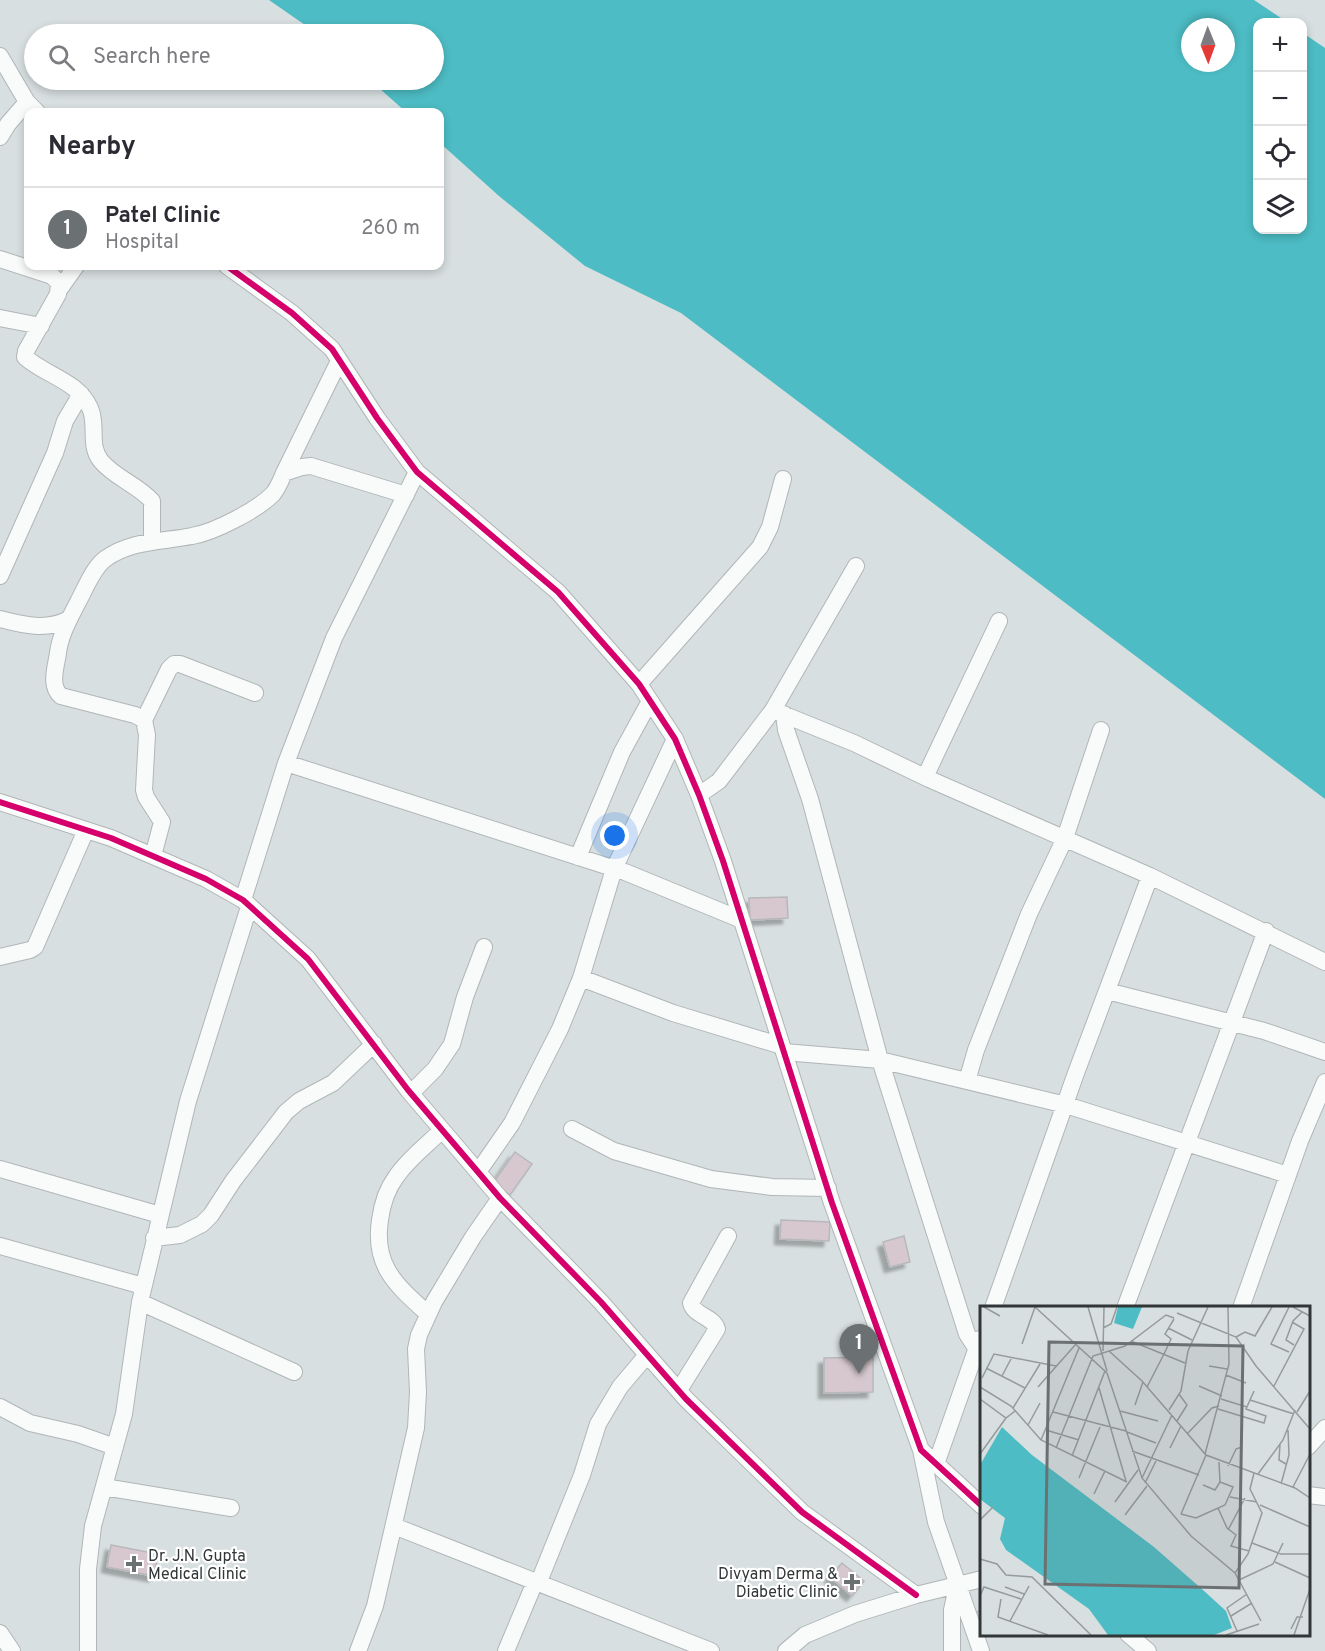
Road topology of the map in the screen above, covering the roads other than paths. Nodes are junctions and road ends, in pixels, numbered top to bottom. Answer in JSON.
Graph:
{"nodes":[{"id":1,"x":0,"y":56,"type":"edge"},
{"id":2,"x":32,"y":107,"type":"edge"},
{"id":3,"x":24,"y":113,"type":"edge"},
{"id":4,"x":0,"y":137,"type":"edge"},
{"id":5,"x":0,"y":259,"type":"edge"},
{"id":6,"x":24,"y":267,"type":"edge"},
{"id":7,"x":34,"y":270,"type":"edge"},
{"id":8,"x":73,"y":270,"type":"edge"},
{"id":9,"x":232,"y":270,"type":"edge"},
{"id":10,"x":59,"y":290,"type":"junction"},
{"id":11,"x":0,"y":318,"type":"edge"},
{"id":12,"x":41,"y":326,"type":"junction"},
{"id":13,"x":339,"y":361,"type":"junction"},
{"id":14,"x":81,"y":394,"type":"junction"},
{"id":15,"x":417,"y":472,"type":"junction"},
{"id":16,"x":284,"y":473,"type":"junction"},
{"id":17,"x":783,"y":479,"type":"dead end"},
{"id":18,"x":406,"y":495,"type":"junction"},
{"id":19,"x":152,"y":540,"type":"junction"},
{"id":20,"x":856,"y":566,"type":"dead end"},
{"id":21,"x":0,"y":576,"type":"edge"},
{"id":22,"x":0,"y":619,"type":"edge"},
{"id":23,"x":69,"y":619,"type":"junction"},
{"id":24,"x":999,"y":621,"type":"dead end"},
{"id":25,"x":639,"y":684,"type":"junction"},
{"id":26,"x":255,"y":693,"type":"dead end"},
{"id":27,"x":650,"y":701,"type":"junction"},
{"id":28,"x":778,"y":712,"type":"junction"},
{"id":29,"x":144,"y":720,"type":"junction"},
{"id":30,"x":1101,"y":730,"type":"dead end"},
{"id":31,"x":675,"y":739,"type":"junction"},
{"id":32,"x":286,"y":763,"type":"junction"},
{"id":33,"x":925,"y":777,"type":"junction"},
{"id":34,"x":699,"y":795,"type":"junction"},
{"id":35,"x":0,"y":802,"type":"edge"},
{"id":36,"x":86,"y":830,"type":"junction"},
{"id":37,"x":1065,"y":838,"type":"junction"},
{"id":38,"x":153,"y":856,"type":"junction"},
{"id":39,"x":578,"y":857,"type":"junction"},
{"id":40,"x":614,"y":869,"type":"junction"},
{"id":41,"x":1150,"y":876,"type":"junction"},
{"id":42,"x":246,"y":904,"type":"junction"},
{"id":43,"x":742,"y":921,"type":"junction"},
{"id":44,"x":1266,"y":931,"type":"junction"},
{"id":45,"x":484,"y":947,"type":"dead end"},
{"id":46,"x":0,"y":957,"type":"edge"},
{"id":47,"x":1325,"y":962,"type":"edge"},
{"id":48,"x":581,"y":978,"type":"junction"},
{"id":49,"x":1107,"y":991,"type":"junction"},
{"id":50,"x":1231,"y":1023,"type":"junction"},
{"id":51,"x":374,"y":1044,"type":"junction"},
{"id":52,"x":783,"y":1049,"type":"junction"},
{"id":53,"x":1325,"y":1052,"type":"edge"},
{"id":54,"x":880,"y":1060,"type":"junction"},
{"id":55,"x":967,"y":1081,"type":"junction"},
{"id":56,"x":1325,"y":1082,"type":"edge"},
{"id":57,"x":411,"y":1093,"type":"junction"},
{"id":58,"x":1066,"y":1105,"type":"junction"},
{"id":59,"x":572,"y":1129,"type":"dead end"},
{"id":60,"x":442,"y":1130,"type":"junction"},
{"id":61,"x":1187,"y":1141,"type":"junction"},
{"id":62,"x":0,"y":1168,"type":"edge"},
{"id":63,"x":478,"y":1172,"type":"junction"},
{"id":64,"x":1288,"y":1175,"type":"junction"},
{"id":65,"x":828,"y":1188,"type":"junction"},
{"id":66,"x":500,"y":1198,"type":"junction"},
{"id":67,"x":160,"y":1215,"type":"junction"},
{"id":68,"x":728,"y":1236,"type":"dead end"},
{"id":69,"x":154,"y":1238,"type":"junction"},
{"id":70,"x":0,"y":1246,"type":"edge"},
{"id":71,"x":142,"y":1294,"type":"junction"},
{"id":72,"x":994,"y":1306,"type":"edge"},
{"id":73,"x":1126,"y":1306,"type":"edge"},
{"id":74,"x":1242,"y":1306,"type":"edge"},
{"id":75,"x":428,"y":1314,"type":"junction"},
{"id":76,"x":979,"y":1342,"type":"edge"},
{"id":77,"x":647,"y":1354,"type":"junction"},
{"id":78,"x":294,"y":1372,"type":"dead end"},
{"id":79,"x":679,"y":1390,"type":"junction"},
{"id":80,"x":0,"y":1407,"type":"edge"},
{"id":81,"x":1325,"y":1428,"type":"edge"},
{"id":82,"x":1310,"y":1445,"type":"edge"},
{"id":83,"x":115,"y":1447,"type":"junction"},
{"id":84,"x":921,"y":1450,"type":"junction"},
{"id":85,"x":936,"y":1464,"type":"junction"},
{"id":86,"x":104,"y":1487,"type":"junction"},
{"id":87,"x":1310,"y":1495,"type":"edge"},
{"id":88,"x":1325,"y":1497,"type":"edge"},
{"id":89,"x":980,"y":1505,"type":"edge"},
{"id":90,"x":231,"y":1508,"type":"dead end"},
{"id":91,"x":394,"y":1526,"type":"junction"},
{"id":92,"x":980,"y":1579,"type":"edge"},
{"id":93,"x":537,"y":1583,"type":"junction"},
{"id":94,"x":957,"y":1586,"type":"junction"},
{"id":95,"x":916,"y":1595,"type":"junction"},
{"id":96,"x":0,"y":1633,"type":"edge"},
{"id":97,"x":12,"y":1651,"type":"edge"},
{"id":98,"x":88,"y":1651,"type":"edge"},
{"id":99,"x":358,"y":1651,"type":"edge"},
{"id":100,"x":506,"y":1651,"type":"edge"},
{"id":101,"x":711,"y":1651,"type":"edge"},
{"id":102,"x":786,"y":1651,"type":"edge"},
{"id":103,"x":952,"y":1651,"type":"edge"},
{"id":104,"x":981,"y":1651,"type":"edge"}],
"edges":[{"from":1,"to":2,"type":"street"},
{"from":3,"to":4,"type":"street"},
{"from":5,"to":6,"type":"street"},
{"from":7,"to":10,"type":"street"},
{"from":8,"to":10,"type":"street"},
{"from":9,"to":13,"type":"street"},
{"from":10,"to":12,"type":"street"},
{"from":11,"to":12,"type":"street"},
{"from":12,"to":14,"type":"street"},
{"from":13,"to":15,"type":"street"},
{"from":13,"to":16,"type":"street"},
{"from":14,"to":19,"type":"street"},
{"from":14,"to":21,"type":"street"},
{"from":15,"to":18,"type":"street"},
{"from":15,"to":25,"type":"street"},
{"from":16,"to":18,"type":"street"},
{"from":16,"to":19,"type":"street"},
{"from":17,"to":25,"type":"street"},
{"from":18,"to":32,"type":"street"},
{"from":19,"to":23,"type":"street"},
{"from":20,"to":28,"type":"street"},
{"from":22,"to":23,"type":"street"},
{"from":23,"to":29,"type":"street"},
{"from":24,"to":33,"type":"street"},
{"from":25,"to":27,"type":"street"},
{"from":26,"to":29,"type":"street"},
{"from":27,"to":31,"type":"street"},
{"from":27,"to":39,"type":"street"},
{"from":28,"to":33,"type":"street"},
{"from":28,"to":34,"type":"street"},
{"from":28,"to":54,"type":"street"},
{"from":29,"to":38,"type":"street"},
{"from":30,"to":37,"type":"street"},
{"from":31,"to":34,"type":"street"},
{"from":31,"to":40,"type":"street"},
{"from":32,"to":39,"type":"street"},
{"from":32,"to":42,"type":"street"},
{"from":33,"to":37,"type":"street"},
{"from":34,"to":43,"type":"street"},
{"from":35,"to":36,"type":"street"},
{"from":36,"to":38,"type":"street"},
{"from":36,"to":46,"type":"street"},
{"from":37,"to":41,"type":"street"},
{"from":37,"to":55,"type":"street"},
{"from":38,"to":42,"type":"street"},
{"from":39,"to":40,"type":"street"},
{"from":40,"to":43,"type":"street"},
{"from":40,"to":48,"type":"street"},
{"from":41,"to":44,"type":"street"},
{"from":41,"to":49,"type":"street"},
{"from":42,"to":51,"type":"street"},
{"from":42,"to":67,"type":"street"},
{"from":43,"to":52,"type":"street"},
{"from":44,"to":47,"type":"street"},
{"from":44,"to":50,"type":"street"},
{"from":45,"to":57,"type":"street"},
{"from":48,"to":52,"type":"street"},
{"from":48,"to":63,"type":"street"},
{"from":49,"to":50,"type":"street"},
{"from":49,"to":58,"type":"street"},
{"from":50,"to":53,"type":"street"},
{"from":50,"to":61,"type":"street"},
{"from":51,"to":57,"type":"street"},
{"from":51,"to":69,"type":"street"},
{"from":52,"to":54,"type":"street"},
{"from":52,"to":65,"type":"street"},
{"from":54,"to":55,"type":"street"},
{"from":54,"to":76,"type":"street"},
{"from":55,"to":58,"type":"street"},
{"from":56,"to":64,"type":"street"},
{"from":57,"to":60,"type":"street"},
{"from":58,"to":61,"type":"street"},
{"from":58,"to":72,"type":"street"},
{"from":59,"to":65,"type":"street"},
{"from":60,"to":63,"type":"street"},
{"from":60,"to":75,"type":"street"},
{"from":61,"to":64,"type":"street"},
{"from":61,"to":73,"type":"street"},
{"from":62,"to":67,"type":"street"},
{"from":63,"to":66,"type":"street"},
{"from":64,"to":74,"type":"street"},
{"from":65,"to":84,"type":"street"},
{"from":66,"to":75,"type":"street"},
{"from":66,"to":77,"type":"street"},
{"from":67,"to":69,"type":"street"},
{"from":68,"to":79,"type":"street"},
{"from":69,"to":71,"type":"street"},
{"from":70,"to":71,"type":"street"},
{"from":71,"to":78,"type":"street"},
{"from":71,"to":83,"type":"street"},
{"from":75,"to":91,"type":"street"},
{"from":76,"to":85,"type":"street"},
{"from":77,"to":79,"type":"street"},
{"from":77,"to":93,"type":"street"},
{"from":79,"to":95,"type":"street"},
{"from":80,"to":83,"type":"street"},
{"from":81,"to":82,"type":"street"},
{"from":83,"to":86,"type":"street"},
{"from":84,"to":85,"type":"street"},
{"from":84,"to":94,"type":"street"},
{"from":85,"to":89,"type":"street"},
{"from":86,"to":90,"type":"street"},
{"from":86,"to":98,"type":"street"},
{"from":87,"to":88,"type":"street"},
{"from":91,"to":93,"type":"street"},
{"from":91,"to":99,"type":"street"},
{"from":92,"to":94,"type":"street"},
{"from":93,"to":100,"type":"street"},
{"from":93,"to":101,"type":"street"},
{"from":94,"to":95,"type":"street"},
{"from":94,"to":103,"type":"street"},
{"from":94,"to":104,"type":"street"},
{"from":95,"to":102,"type":"street"},
{"from":96,"to":97,"type":"street"}]}
